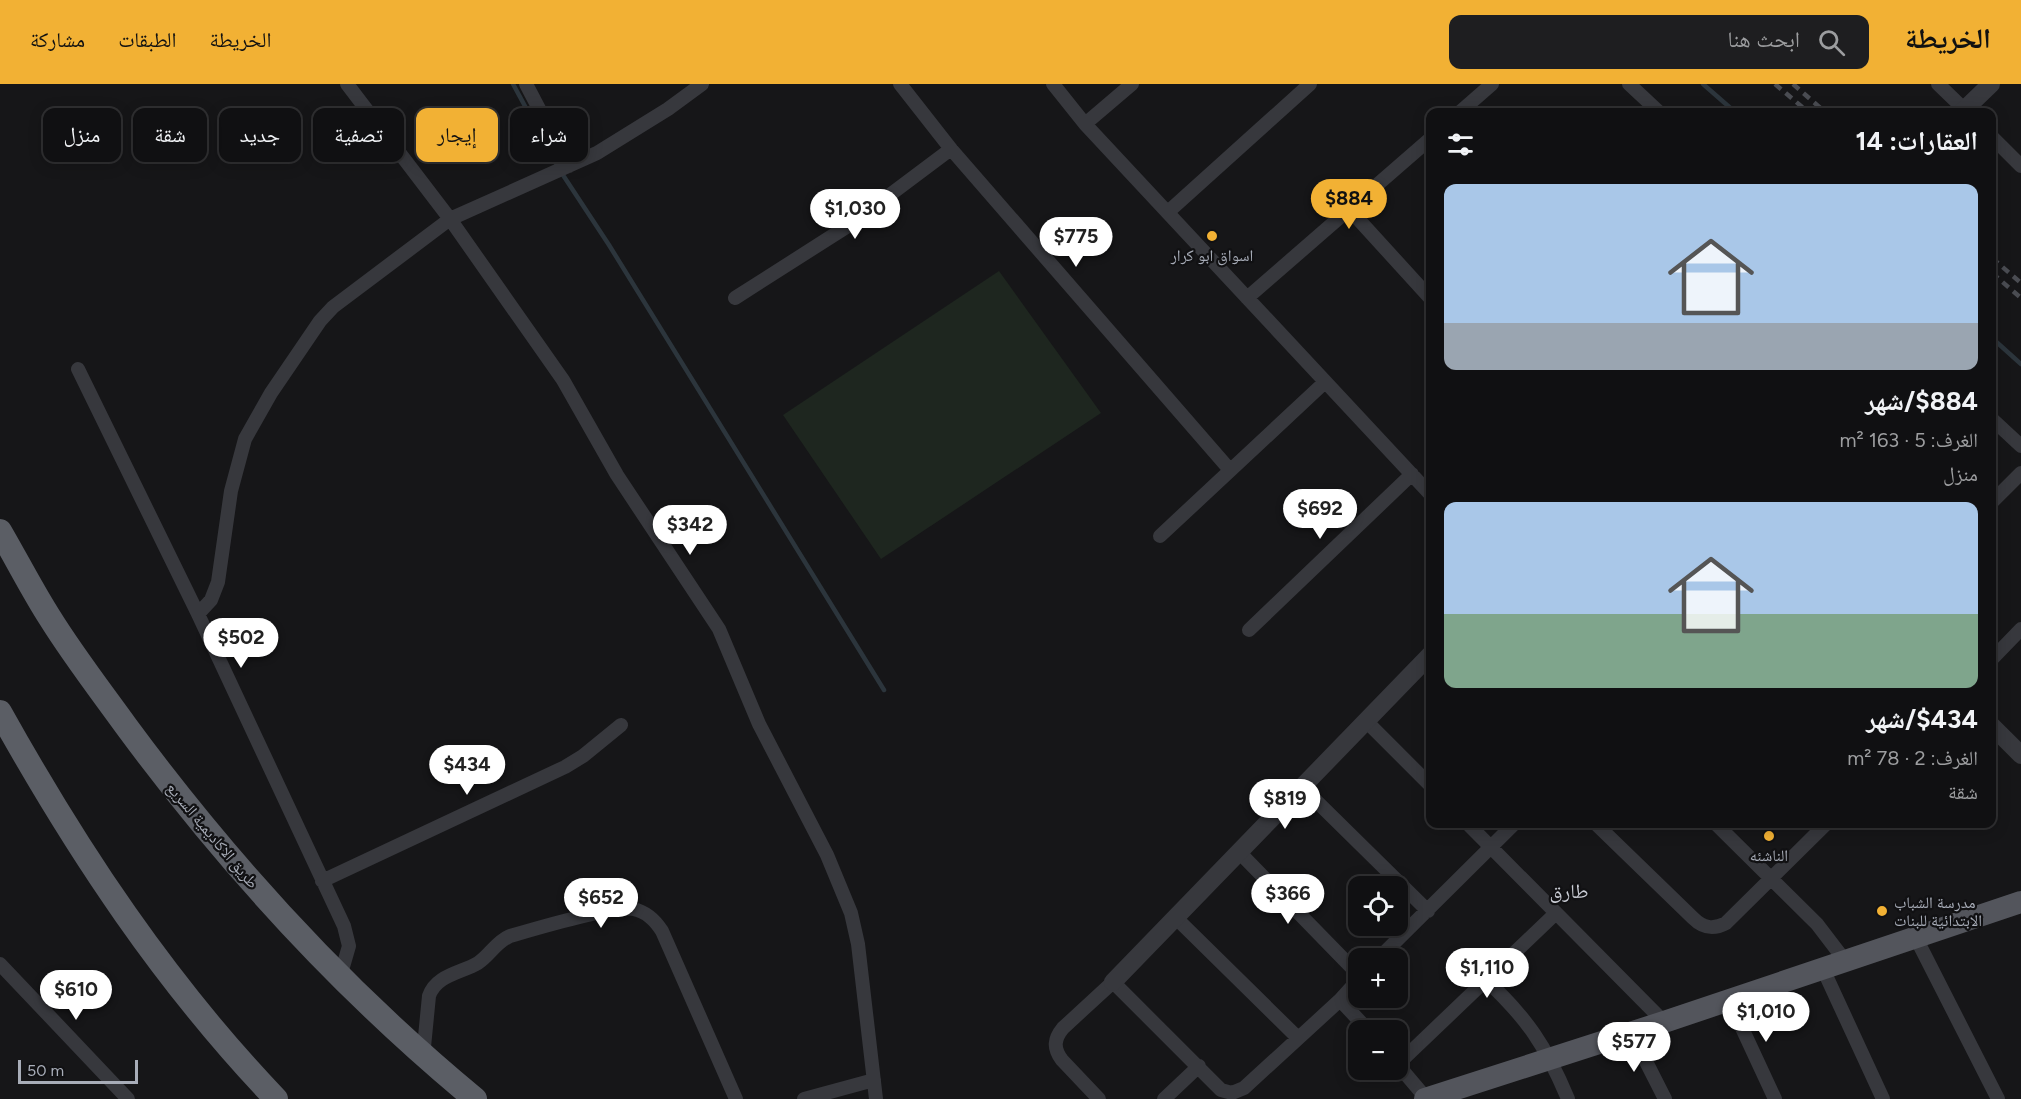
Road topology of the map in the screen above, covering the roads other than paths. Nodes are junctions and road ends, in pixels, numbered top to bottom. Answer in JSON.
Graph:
{"nodes":[{"id":1,"x":347,"y":84,"type":"edge"},
{"id":2,"x":526,"y":84,"type":"edge"},
{"id":3,"x":702,"y":84,"type":"edge"},
{"id":4,"x":900,"y":84,"type":"edge"},
{"id":5,"x":1053,"y":84,"type":"edge"},
{"id":6,"x":1132,"y":84,"type":"edge"},
{"id":7,"x":1310,"y":84,"type":"edge"},
{"id":8,"x":1492,"y":84,"type":"edge"},
{"id":9,"x":1629,"y":84,"type":"edge"},
{"id":10,"x":1938,"y":84,"type":"edge"},
{"id":11,"x":1991,"y":84,"type":"edge"},
{"id":12,"x":1465,"y":108,"type":"edge"},
{"id":13,"x":1655,"y":108,"type":"edge"},
{"id":14,"x":1961,"y":108,"type":"edge"},
{"id":15,"x":1969,"y":108,"type":"edge"},
{"id":16,"x":1085,"y":124,"type":"junction"},
{"id":17,"x":1996,"y":141,"type":"edge"},
{"id":18,"x":1426,"y":142,"type":"edge"},
{"id":19,"x":951,"y":148,"type":"junction"},
{"id":20,"x":569,"y":166,"type":"junction"},
{"id":21,"x":2021,"y":166,"type":"edge"},
{"id":22,"x":1349,"y":209,"type":"junction"},
{"id":23,"x":1168,"y":212,"type":"junction"},
{"id":24,"x":450,"y":219,"type":"junction"},
{"id":25,"x":1426,"y":294,"type":"edge"},
{"id":26,"x":735,"y":298,"type":"dead end"},
{"id":27,"x":1247,"y":298,"type":"junction"},
{"id":28,"x":78,"y":369,"type":"dead end"},
{"id":29,"x":1325,"y":382,"type":"junction"},
{"id":30,"x":1996,"y":423,"type":"edge"},
{"id":31,"x":2021,"y":446,"type":"edge"},
{"id":32,"x":1230,"y":470,"type":"junction"},
{"id":33,"x":2021,"y":473,"type":"edge"},
{"id":34,"x":1412,"y":474,"type":"junction"},
{"id":35,"x":1426,"y":489,"type":"edge"},
{"id":36,"x":1996,"y":498,"type":"edge"},
{"id":37,"x":0,"y":531,"type":"edge"},
{"id":38,"x":1160,"y":536,"type":"dead end"},
{"id":39,"x":198,"y":614,"type":"junction"},
{"id":40,"x":2021,"y":629,"type":"edge"},
{"id":41,"x":1249,"y":630,"type":"dead end"},
{"id":42,"x":1996,"y":655,"type":"edge"},
{"id":43,"x":1426,"y":660,"type":"edge"},
{"id":44,"x":0,"y":712,"type":"edge"},
{"id":45,"x":1366,"y":721,"type":"junction"},
{"id":46,"x":621,"y":725,"type":"dead end"},
{"id":47,"x":1996,"y":730,"type":"edge"},
{"id":48,"x":2021,"y":755,"type":"edge"},
{"id":49,"x":1426,"y":781,"type":"edge"},
{"id":50,"x":1302,"y":787,"type":"junction"},
{"id":51,"x":1472,"y":828,"type":"edge"},
{"id":52,"x":1510,"y":828,"type":"edge"},
{"id":53,"x":1600,"y":828,"type":"edge"},
{"id":54,"x":1720,"y":828,"type":"edge"},
{"id":55,"x":1822,"y":828,"type":"edge"},
{"id":56,"x":1491,"y":847,"type":"junction"},
{"id":57,"x":1239,"y":852,"type":"junction"},
{"id":58,"x":1770,"y":877,"type":"junction"},
{"id":59,"x":322,"y":880,"type":"junction"},
{"id":60,"x":2021,"y":902,"type":"edge"},
{"id":61,"x":1428,"y":911,"type":"junction"},
{"id":62,"x":1556,"y":913,"type":"junction"},
{"id":63,"x":1175,"y":917,"type":"junction"},
{"id":64,"x":1916,"y":938,"type":"junction"},
{"id":65,"x":1389,"y":948,"type":"edge"},
{"id":66,"x":1846,"y":962,"type":"junction"},
{"id":67,"x":0,"y":964,"type":"edge"},
{"id":68,"x":1348,"y":966,"type":"edge"},
{"id":69,"x":1823,"y":969,"type":"junction"},
{"id":70,"x":340,"y":977,"type":"junction"},
{"id":71,"x":1485,"y":979,"type":"junction"},
{"id":72,"x":1113,"y":982,"type":"junction"},
{"id":73,"x":1348,"y":990,"type":"edge"},
{"id":74,"x":1340,"y":999,"type":"junction"},
{"id":75,"x":1728,"y":1000,"type":"junction"},
{"id":76,"x":1359,"y":1020,"type":"edge"},
{"id":77,"x":1664,"y":1022,"type":"junction"},
{"id":78,"x":1631,"y":1032,"type":"junction"},
{"id":79,"x":1298,"y":1038,"type":"junction"},
{"id":80,"x":1408,"y":1054,"type":"edge"},
{"id":81,"x":423,"y":1057,"type":"junction"},
{"id":82,"x":1551,"y":1059,"type":"junction"},
{"id":83,"x":1199,"y":1066,"type":"junction"},
{"id":84,"x":1408,"y":1076,"type":"edge"},
{"id":85,"x":874,"y":1080,"type":"junction"},
{"id":86,"x":1455,"y":1095,"type":"edge"},
{"id":87,"x":1232,"y":1096,"type":"edge"},
{"id":88,"x":128,"y":1099,"type":"edge"},
{"id":89,"x":276,"y":1099,"type":"edge"},
{"id":90,"x":475,"y":1099,"type":"edge"},
{"id":91,"x":736,"y":1099,"type":"edge"},
{"id":92,"x":804,"y":1099,"type":"edge"},
{"id":93,"x":876,"y":1099,"type":"edge"},
{"id":94,"x":1099,"y":1099,"type":"edge"},
{"id":95,"x":1164,"y":1099,"type":"edge"},
{"id":96,"x":1426,"y":1099,"type":"edge"},
{"id":97,"x":1568,"y":1099,"type":"edge"},
{"id":98,"x":1665,"y":1099,"type":"edge"},
{"id":99,"x":1775,"y":1099,"type":"edge"},
{"id":100,"x":1883,"y":1099,"type":"edge"},
{"id":101,"x":1998,"y":1099,"type":"edge"}],
"edges":[{"from":1,"to":24,"type":"street"},
{"from":2,"to":20,"type":"street"},
{"from":3,"to":20,"type":"street"},
{"from":4,"to":19,"type":"street"},
{"from":5,"to":16,"type":"street"},
{"from":6,"to":16,"type":"street"},
{"from":7,"to":23,"type":"street"},
{"from":8,"to":12,"type":"street"},
{"from":9,"to":13,"type":"street"},
{"from":10,"to":14,"type":"street"},
{"from":11,"to":15,"type":"street"},
{"from":16,"to":23,"type":"street"},
{"from":17,"to":21,"type":"street"},
{"from":18,"to":22,"type":"street"},
{"from":19,"to":26,"type":"street"},
{"from":19,"to":32,"type":"street"},
{"from":20,"to":24,"type":"street"},
{"from":22,"to":25,"type":"street"},
{"from":22,"to":27,"type":"street"},
{"from":23,"to":27,"type":"street"},
{"from":24,"to":39,"type":"street"},
{"from":24,"to":85,"type":"street"},
{"from":27,"to":29,"type":"street"},
{"from":28,"to":39,"type":"street"},
{"from":29,"to":32,"type":"street"},
{"from":29,"to":34,"type":"street"},
{"from":30,"to":31,"type":"street"},
{"from":32,"to":38,"type":"street"},
{"from":33,"to":36,"type":"street"},
{"from":34,"to":35,"type":"street"},
{"from":34,"to":41,"type":"street"},
{"from":37,"to":70,"type":"highway","name":"طريق الاكاديمية السريع"},
{"from":39,"to":59,"type":"street"},
{"from":40,"to":42,"type":"street"},
{"from":43,"to":45,"type":"street"},
{"from":44,"to":89,"type":"highway"},
{"from":45,"to":49,"type":"street"},
{"from":45,"to":50,"type":"street"},
{"from":46,"to":59,"type":"street"},
{"from":47,"to":48,"type":"street"},
{"from":50,"to":57,"type":"street"},
{"from":50,"to":61,"type":"street"},
{"from":51,"to":56,"type":"street"},
{"from":52,"to":56,"type":"street"},
{"from":53,"to":58,"type":"street"},
{"from":54,"to":58,"type":"street"},
{"from":55,"to":58,"type":"street"},
{"from":56,"to":61,"type":"street"},
{"from":56,"to":62,"type":"street"},
{"from":57,"to":63,"type":"street"},
{"from":57,"to":68,"type":"street"},
{"from":58,"to":66,"type":"street"},
{"from":59,"to":70,"type":"street"},
{"from":60,"to":64,"type":"main road"},
{"from":61,"to":65,"type":"street"},
{"from":62,"to":71,"type":"street"},
{"from":62,"to":77,"type":"street"},
{"from":63,"to":72,"type":"street"},
{"from":63,"to":79,"type":"street"},
{"from":64,"to":66,"type":"main road"},
{"from":64,"to":101,"type":"street"},
{"from":66,"to":69,"type":"main road"},
{"from":67,"to":88,"type":"street"},
{"from":69,"to":75,"type":"main road"},
{"from":69,"to":100,"type":"street"},
{"from":70,"to":81,"type":"highway","name":"طريق الاكاديمية السريع"},
{"from":71,"to":80,"type":"street"},
{"from":71,"to":82,"type":"street"},
{"from":72,"to":83,"type":"street"},
{"from":72,"to":94,"type":"street"},
{"from":73,"to":74,"type":"street"},
{"from":74,"to":76,"type":"street"},
{"from":74,"to":79,"type":"street"},
{"from":75,"to":77,"type":"main road"},
{"from":75,"to":99,"type":"street"},
{"from":77,"to":78,"type":"main road"},
{"from":78,"to":82,"type":"main road"},
{"from":78,"to":98,"type":"street"},
{"from":79,"to":87,"type":"street"},
{"from":81,"to":90,"type":"highway","name":"طريق الاكاديمية السريع"},
{"from":81,"to":91,"type":"street"},
{"from":82,"to":86,"type":"main road"},
{"from":82,"to":97,"type":"street"},
{"from":83,"to":87,"type":"street"},
{"from":83,"to":95,"type":"street"},
{"from":84,"to":96,"type":"street"},
{"from":85,"to":92,"type":"street"},
{"from":85,"to":93,"type":"street"},
{"from":86,"to":96,"type":"main road"}]}
